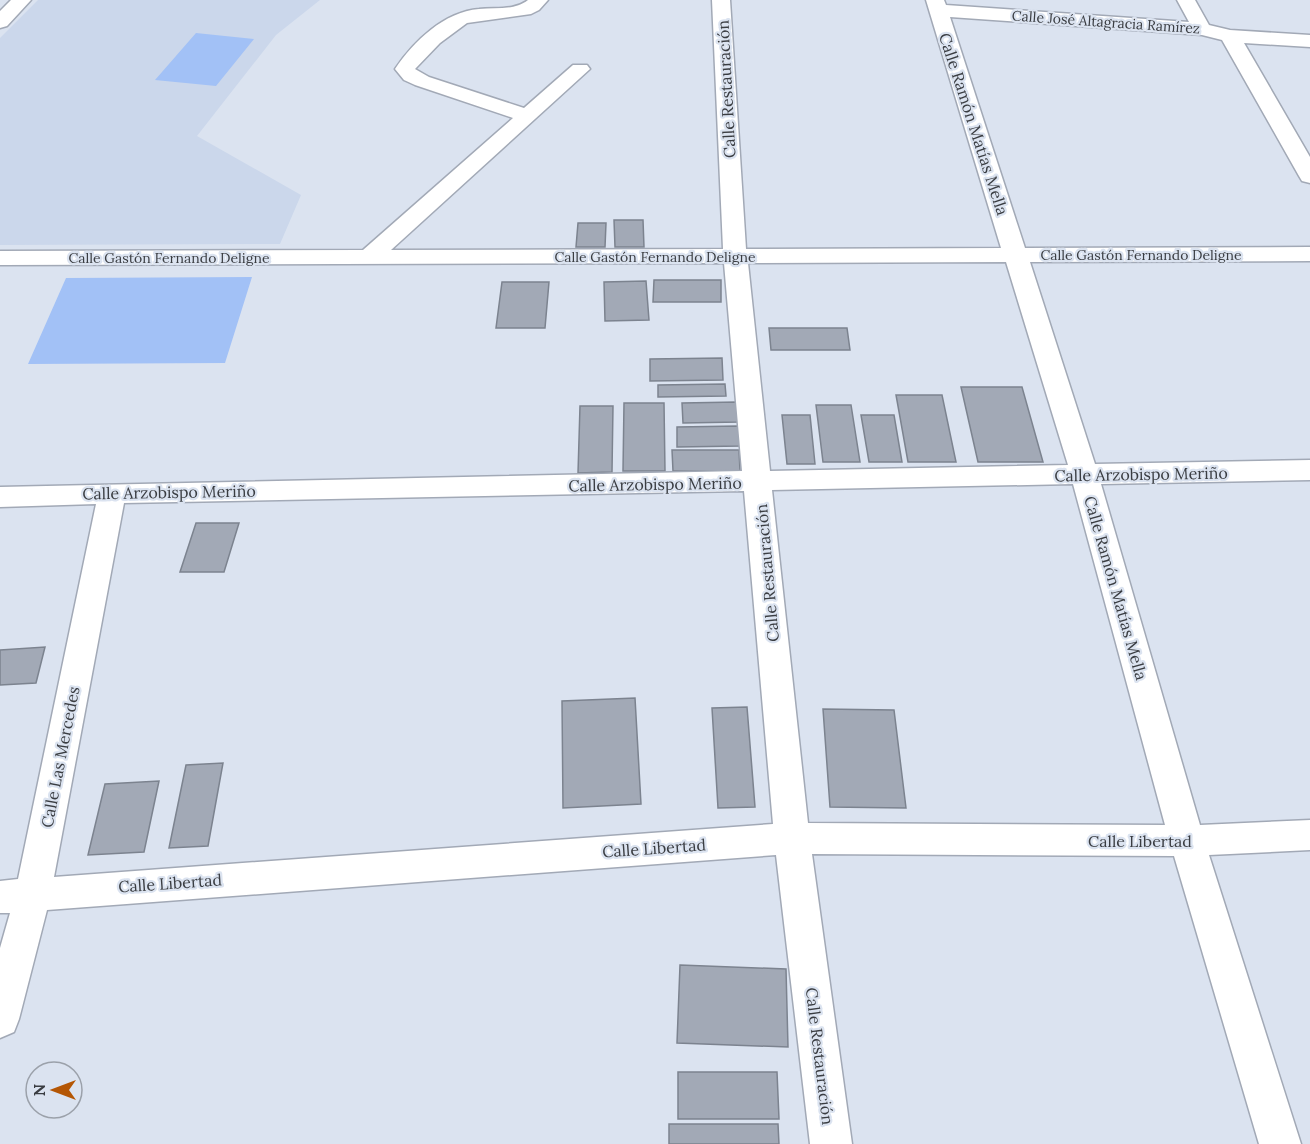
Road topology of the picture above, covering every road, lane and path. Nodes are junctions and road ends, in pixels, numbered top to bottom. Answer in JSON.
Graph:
{"nodes":[{"id":1,"x":22,"y":0,"type":"edge"},
{"id":2,"x":539,"y":0,"type":"edge"},
{"id":3,"x":721,"y":0,"type":"edge"},
{"id":4,"x":1186,"y":0,"type":"edge"},
{"id":5,"x":936,"y":5,"type":"edge"},
{"id":6,"x":0,"y":22,"type":"edge"},
{"id":7,"x":1202,"y":29,"type":"junction"},
{"id":8,"x":1230,"y":36,"type":"junction"},
{"id":9,"x":1310,"y":41,"type":"edge"},
{"id":10,"x":580,"y":69,"type":"dead end"},
{"id":11,"x":528,"y":116,"type":"junction"},
{"id":12,"x":1310,"y":176,"type":"edge"},
{"id":13,"x":1310,"y":254,"type":"edge"},
{"id":14,"x":1016,"y":255,"type":"junction"},
{"id":15,"x":735,"y":256,"type":"junction"},
{"id":16,"x":0,"y":258,"type":"edge"},
{"id":17,"x":368,"y":258,"type":"junction"},
{"id":18,"x":1310,"y":470,"type":"edge"},
{"id":19,"x":1085,"y":476,"type":"junction"},
{"id":20,"x":758,"y":482,"type":"junction"},
{"id":21,"x":112,"y":493,"type":"junction"},
{"id":22,"x":0,"y":497,"type":"edge"},
{"id":23,"x":1310,"y":834,"type":"edge"},
{"id":24,"x":792,"y":838,"type":"junction"},
{"id":25,"x":1187,"y":842,"type":"junction"},
{"id":26,"x":17,"y":895,"type":"edge"},
{"id":27,"x":0,"y":1019,"type":"edge"},
{"id":28,"x":831,"y":1144,"type":"edge"},
{"id":29,"x":1280,"y":1144,"type":"edge"}],
"edges":[{"from":1,"to":6,"type":"street"},
{"from":2,"to":11,"type":"street"},
{"from":3,"to":15,"type":"street","name":"Calle Restauración"},
{"from":4,"to":7,"type":"street"},
{"from":5,"to":7,"type":"street","name":"Calle José Altagracia Ramírez"},
{"from":5,"to":14,"type":"street","name":"Calle Ramón Matías Mella"},
{"from":7,"to":8,"type":"street","name":"Calle José Altagracia Ramírez"},
{"from":8,"to":9,"type":"street","name":"Calle José Altagracia Ramírez"},
{"from":8,"to":12,"type":"street"},
{"from":10,"to":11,"type":"street"},
{"from":11,"to":17,"type":"street"},
{"from":13,"to":14,"type":"street","name":"Calle Gastón Fernando Deligne"},
{"from":14,"to":15,"type":"street","name":"Calle Gastón Fernando Deligne"},
{"from":14,"to":19,"type":"street","name":"Calle Ramón Matías Mella"},
{"from":15,"to":17,"type":"street","name":"Calle Gastón Fernando Deligne"},
{"from":15,"to":20,"type":"street","name":"Calle Restauración"},
{"from":16,"to":17,"type":"street","name":"Calle Gastón Fernando Deligne"},
{"from":18,"to":19,"type":"street","name":"Calle Arzobispo Meriño"},
{"from":19,"to":20,"type":"street","name":"Calle Arzobispo Meriño"},
{"from":19,"to":25,"type":"street","name":"Calle Ramón Matías Mella"},
{"from":20,"to":21,"type":"street","name":"Calle Arzobispo Meriño"},
{"from":20,"to":24,"type":"street","name":"Calle Restauración"},
{"from":21,"to":22,"type":"street","name":"Calle Arzobispo Meriño"},
{"from":21,"to":26,"type":"street","name":"Calle Las Mercedes"},
{"from":23,"to":25,"type":"street","name":"Calle Libertad"},
{"from":24,"to":25,"type":"street","name":"Calle Libertad"},
{"from":24,"to":26,"type":"street","name":"Calle Libertad"},
{"from":24,"to":28,"type":"street","name":"Calle Restauración"},
{"from":25,"to":29,"type":"street","name":"Calle Ramón Matías Mella"},
{"from":26,"to":27,"type":"street","name":"Calle Las Mercedes"}]}
